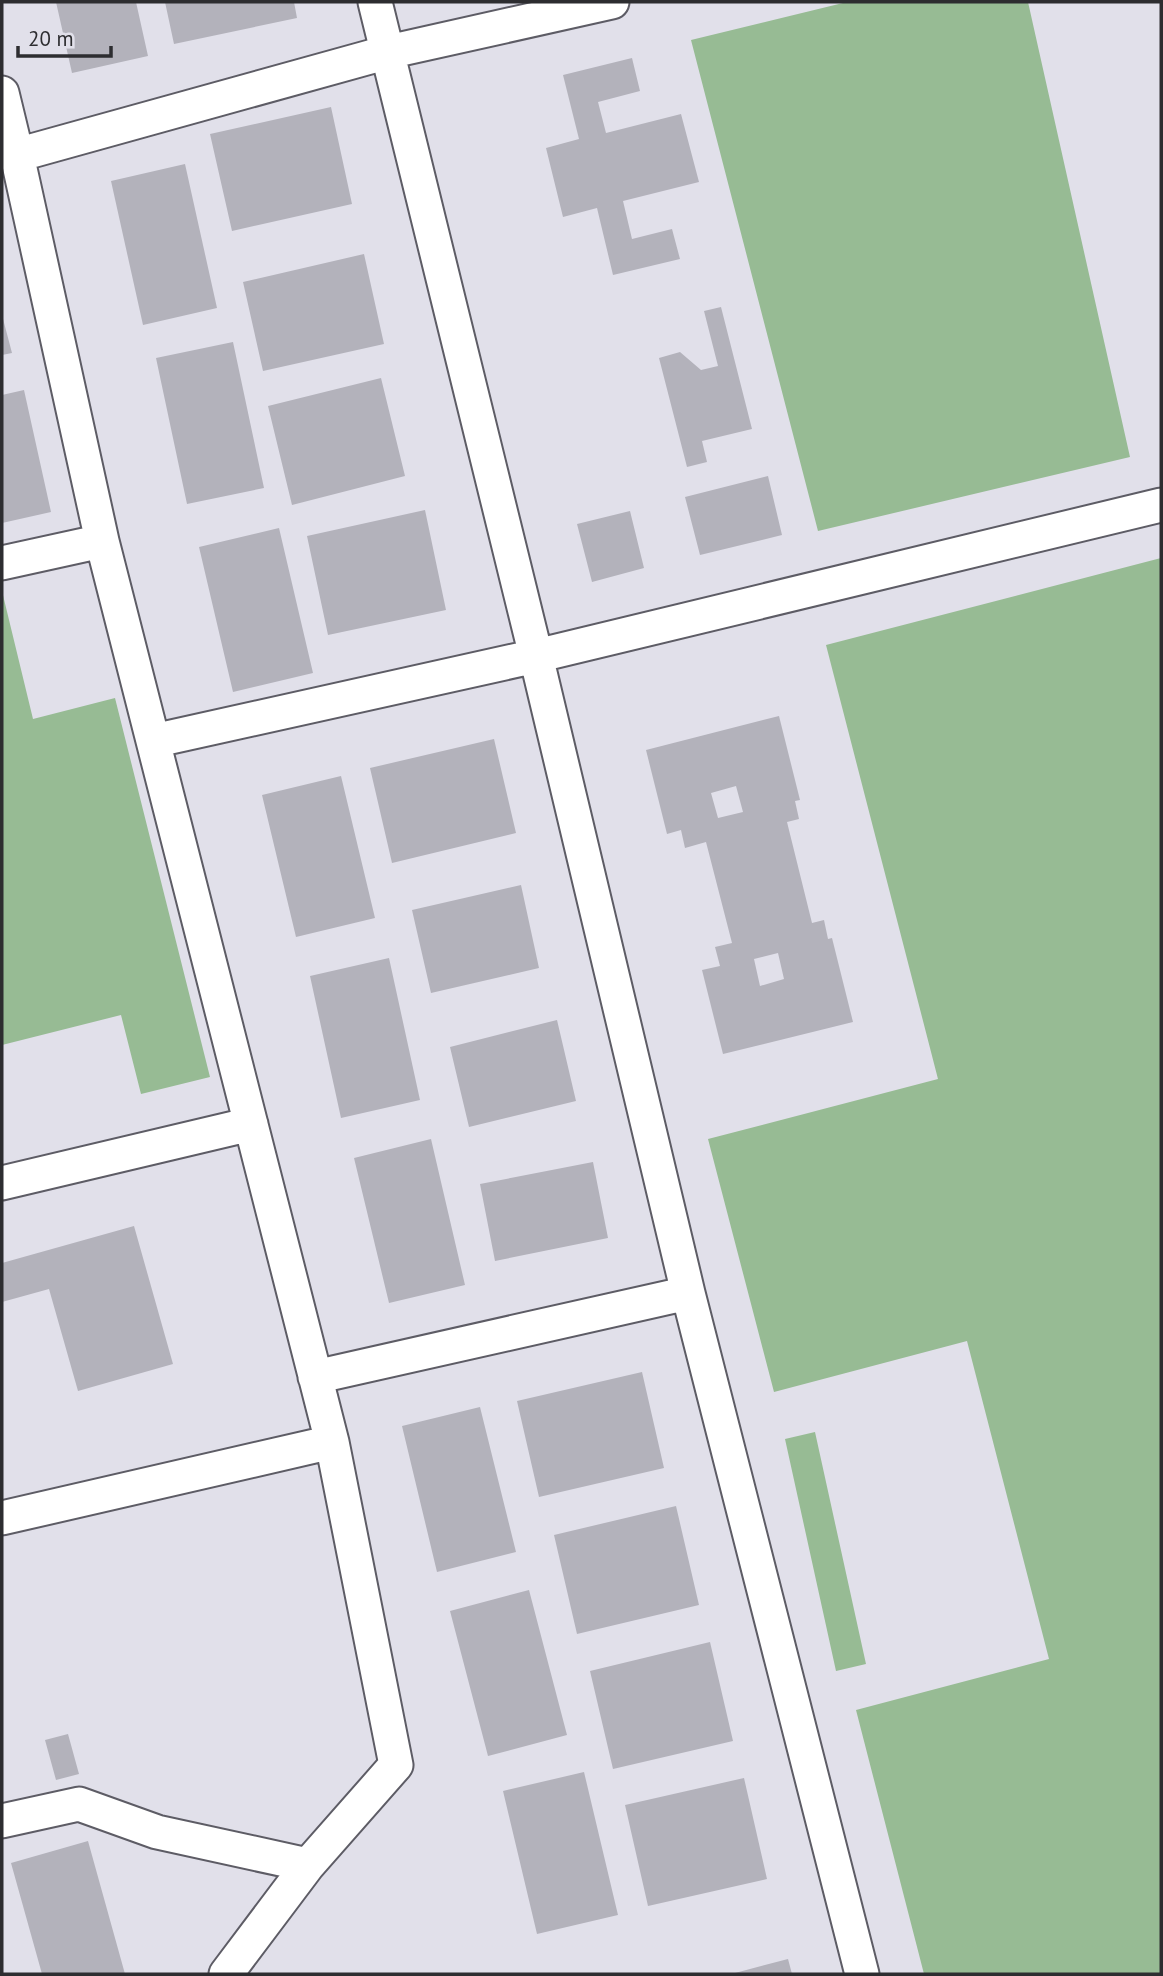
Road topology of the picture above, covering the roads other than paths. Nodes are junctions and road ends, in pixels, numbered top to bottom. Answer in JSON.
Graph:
{"nodes":[{"id":1,"x":376,"y":2,"type":"edge"},
{"id":2,"x":612,"y":2,"type":"edge"},
{"id":3,"x":388,"y":52,"type":"junction"},
{"id":4,"x":2,"y":93,"type":"edge"},
{"id":5,"x":18,"y":155,"type":"junction"},
{"id":6,"x":16,"y":214,"type":"edge"},
{"id":7,"x":1161,"y":505,"type":"edge"},
{"id":8,"x":102,"y":541,"type":"junction"},
{"id":9,"x":2,"y":563,"type":"edge"},
{"id":10,"x":536,"y":656,"type":"junction"},
{"id":11,"x":153,"y":741,"type":"junction"},
{"id":12,"x":251,"y":1124,"type":"junction"},
{"id":13,"x":2,"y":1183,"type":"edge"},
{"id":14,"x":688,"y":1293,"type":"junction"},
{"id":15,"x":315,"y":1377,"type":"junction"},
{"id":16,"x":332,"y":1442,"type":"junction"},
{"id":17,"x":2,"y":1518,"type":"edge"},
{"id":18,"x":2,"y":1821,"type":"edge"},
{"id":19,"x":308,"y":1865,"type":"junction"},
{"id":20,"x":226,"y":1974,"type":"edge"},
{"id":21,"x":862,"y":1974,"type":"edge"}],
"edges":[{"from":1,"to":3,"type":"street"},
{"from":2,"to":3,"type":"street"},
{"from":3,"to":5,"type":"street"},
{"from":3,"to":10,"type":"street"},
{"from":4,"to":5,"type":"street"},
{"from":5,"to":6,"type":"street"},
{"from":6,"to":8,"type":"street"},
{"from":7,"to":10,"type":"street"},
{"from":8,"to":9,"type":"street"},
{"from":8,"to":11,"type":"street"},
{"from":10,"to":11,"type":"street"},
{"from":10,"to":14,"type":"street"},
{"from":11,"to":12,"type":"street"},
{"from":12,"to":13,"type":"street"},
{"from":12,"to":15,"type":"street"},
{"from":14,"to":15,"type":"street"},
{"from":14,"to":21,"type":"street"},
{"from":15,"to":16,"type":"street"},
{"from":16,"to":17,"type":"street"},
{"from":16,"to":19,"type":"street"},
{"from":18,"to":19,"type":"street"},
{"from":19,"to":20,"type":"street"}]}
